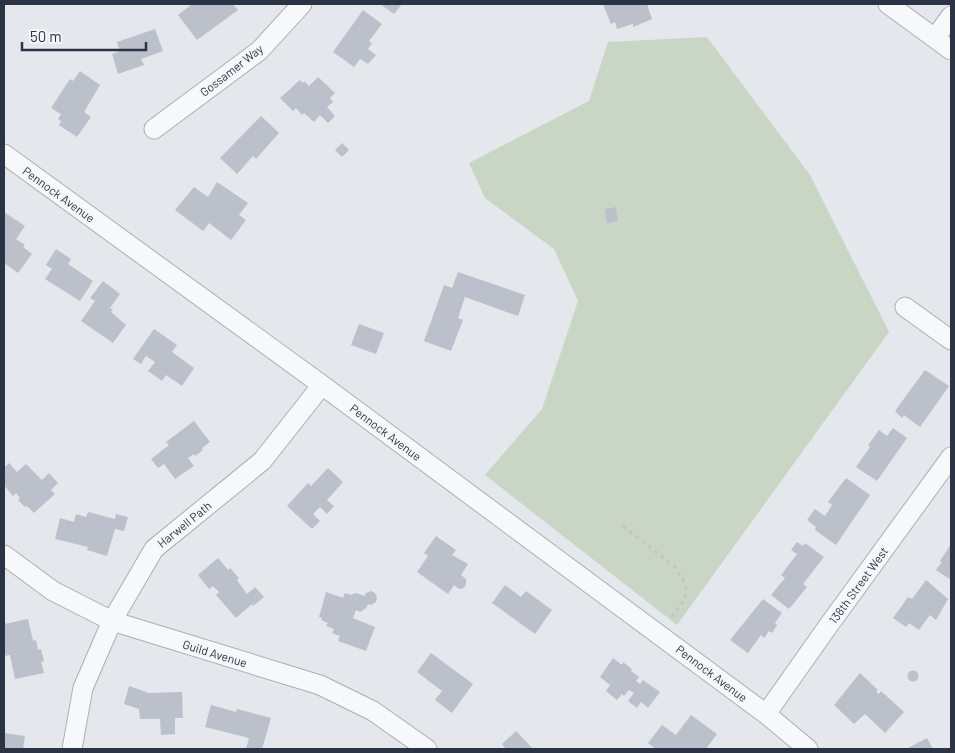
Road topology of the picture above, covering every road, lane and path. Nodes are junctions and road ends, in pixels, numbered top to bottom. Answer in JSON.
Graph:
{"nodes":[{"id":1,"x":302,"y":4,"type":"edge"},
{"id":2,"x":888,"y":4,"type":"edge"},
{"id":3,"x":951,"y":16,"type":"edge"},
{"id":4,"x":935,"y":38,"type":"junction"},
{"id":5,"x":951,"y":50,"type":"edge"},
{"id":6,"x":154,"y":129,"type":"dead end"},
{"id":7,"x":4,"y":154,"type":"edge"},
{"id":8,"x":905,"y":307,"type":"dead end"},
{"id":9,"x":951,"y":340,"type":"edge"},
{"id":10,"x":322,"y":385,"type":"junction"},
{"id":11,"x":951,"y":457,"type":"edge"},
{"id":12,"x":623,"y":526,"type":"dead end"},
{"id":13,"x":4,"y":555,"type":"edge"},
{"id":14,"x":670,"y":620,"type":"dead end"},
{"id":15,"x":112,"y":622,"type":"junction"},
{"id":16,"x":766,"y":714,"type":"junction"},
{"id":17,"x":72,"y":749,"type":"edge"},
{"id":18,"x":427,"y":749,"type":"edge"},
{"id":19,"x":808,"y":749,"type":"edge"}],
"edges":[{"from":1,"to":6,"type":"street","name":"Gossamer Way"},
{"from":2,"to":4,"type":"street"},
{"from":3,"to":4,"type":"street"},
{"from":4,"to":5,"type":"street"},
{"from":7,"to":10,"type":"street","name":"Pennock Avenue"},
{"from":8,"to":9,"type":"street"},
{"from":10,"to":15,"type":"street","name":"Harwell Path"},
{"from":10,"to":16,"type":"street","name":"Pennock Avenue"},
{"from":11,"to":16,"type":"street","name":"138th Street West"},
{"from":12,"to":14,"type":"path"},
{"from":13,"to":15,"type":"street","name":"Guild Avenue"},
{"from":15,"to":17,"type":"street","name":"Harwell Path"},
{"from":15,"to":18,"type":"street","name":"Guild Avenue"},
{"from":16,"to":19,"type":"street","name":"Pennock Avenue"}]}
